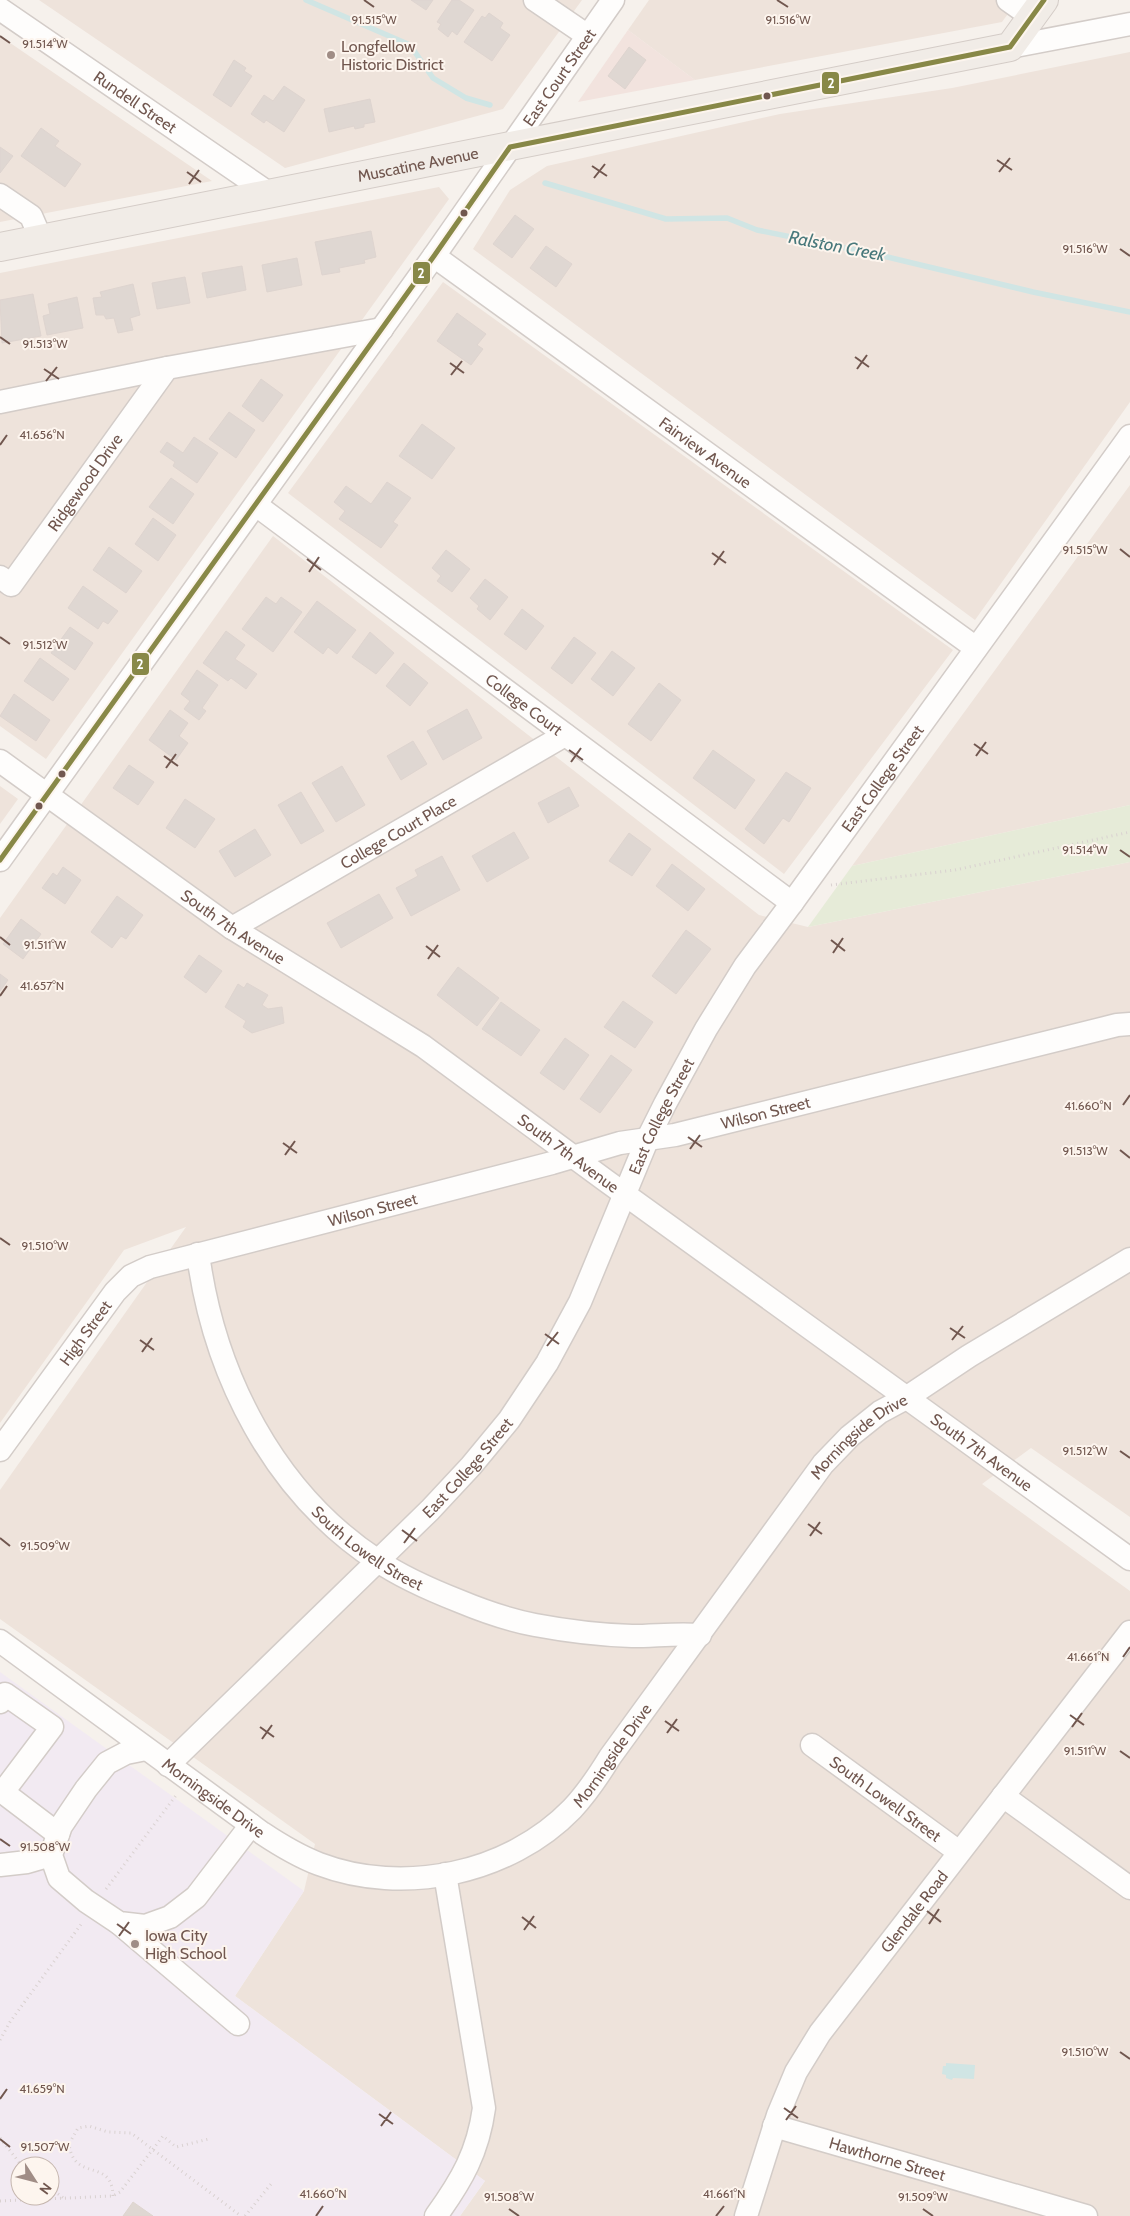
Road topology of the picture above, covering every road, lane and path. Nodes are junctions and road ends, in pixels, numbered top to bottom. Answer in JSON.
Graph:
{"nodes":[{"id":1,"x":535,"y":0,"type":"edge"},
{"id":2,"x":613,"y":0,"type":"edge"},
{"id":3,"x":1008,"y":0,"type":"edge"},
{"id":4,"x":0,"y":9,"type":"edge"},
{"id":5,"x":1038,"y":9,"type":"edge"},
{"id":6,"x":1130,"y":24,"type":"edge"},
{"id":7,"x":588,"y":36,"type":"junction"},
{"id":8,"x":1010,"y":47,"type":"junction"},
{"id":9,"x":510,"y":147,"type":"junction"},
{"id":10,"x":270,"y":194,"type":"junction"},
{"id":11,"x":0,"y":195,"type":"edge"},
{"id":12,"x":41,"y":239,"type":"junction"},
{"id":13,"x":0,"y":247,"type":"edge"},
{"id":14,"x":434,"y":256,"type":"junction"},
{"id":15,"x":382,"y":329,"type":"junction"},
{"id":16,"x":167,"y":368,"type":"junction"},
{"id":17,"x":0,"y":402,"type":"edge"},
{"id":18,"x":1130,"y":436,"type":"edge"},
{"id":19,"x":256,"y":505,"type":"junction"},
{"id":20,"x":0,"y":577,"type":"edge"},
{"id":21,"x":976,"y":648,"type":"junction"},
{"id":22,"x":565,"y":734,"type":"junction"},
{"id":23,"x":0,"y":761,"type":"edge"},
{"id":24,"x":48,"y":795,"type":"junction"},
{"id":25,"x":1130,"y":832,"type":"edge"},
{"id":26,"x":0,"y":860,"type":"edge"},
{"id":27,"x":797,"y":896,"type":"junction"},
{"id":28,"x":232,"y":928,"type":"junction"},
{"id":29,"x":1130,"y":1024,"type":"edge"},
{"id":30,"x":648,"y":1138,"type":"junction"},
{"id":31,"x":574,"y":1157,"type":"junction"},
{"id":32,"x":626,"y":1194,"type":"junction"},
{"id":33,"x":198,"y":1254,"type":"junction"},
{"id":34,"x":1130,"y":1259,"type":"edge"},
{"id":35,"x":906,"y":1398,"type":"junction"},
{"id":36,"x":0,"y":1450,"type":"edge"},
{"id":37,"x":1130,"y":1558,"type":"edge"},
{"id":38,"x":378,"y":1561,"type":"junction"},
{"id":39,"x":1130,"y":1632,"type":"edge"},
{"id":40,"x":700,"y":1635,"type":"junction"},
{"id":41,"x":0,"y":1641,"type":"edge"},
{"id":42,"x":0,"y":1702,"type":"edge"},
{"id":43,"x":812,"y":1745,"type":"dead end"},
{"id":44,"x":146,"y":1749,"type":"junction"},
{"id":45,"x":168,"y":1765,"type":"junction"},
{"id":46,"x":2,"y":1791,"type":"edge"},
{"id":47,"x":1002,"y":1796,"type":"junction"},
{"id":48,"x":251,"y":1826,"type":"junction"},
{"id":49,"x":54,"y":1844,"type":"junction"},
{"id":50,"x":959,"y":1852,"type":"junction"},
{"id":51,"x":0,"y":1865,"type":"edge"},
{"id":52,"x":445,"y":1874,"type":"junction"},
{"id":53,"x":1130,"y":1888,"type":"edge"},
{"id":54,"x":119,"y":1923,"type":"junction"},
{"id":55,"x":238,"y":2024,"type":"dead end"},
{"id":56,"x":774,"y":2126,"type":"junction"},
{"id":57,"x":0,"y":2138,"type":"edge"},
{"id":58,"x":209,"y":2139,"type":"dead end"},
{"id":59,"x":152,"y":2149,"type":"junction"},
{"id":60,"x":13,"y":2156,"type":"edge"},
{"id":61,"x":271,"y":2184,"type":"dead end"},
{"id":62,"x":60,"y":2195,"type":"edge"},
{"id":63,"x":113,"y":2196,"type":"junction"},
{"id":64,"x":65,"y":2199,"type":"junction"},
{"id":65,"x":0,"y":2201,"type":"edge"},
{"id":66,"x":240,"y":2216,"type":"edge"},
{"id":67,"x":245,"y":2216,"type":"edge"},
{"id":68,"x":436,"y":2216,"type":"edge"},
{"id":69,"x":746,"y":2216,"type":"edge"},
{"id":70,"x":1086,"y":2216,"type":"edge"}],
"edges":[{"from":1,"to":7,"type":"street"},
{"from":2,"to":7,"type":"street","name":"East Court Street"},
{"from":3,"to":5,"type":"street"},
{"from":4,"to":10,"type":"street","name":"Rundell Street"},
{"from":5,"to":8,"type":"main road"},
{"from":6,"to":8,"type":"street","name":"Muscatine Avenue"},
{"from":7,"to":9,"type":"street","name":"East Court Street"},
{"from":8,"to":9,"type":"main road","name":"Muscatine Avenue"},
{"from":9,"to":10,"type":"main road","name":"Muscatine Avenue"},
{"from":9,"to":14,"type":"street","name":"East Court Street"},
{"from":10,"to":12,"type":"main road","name":"Muscatine Avenue"},
{"from":11,"to":12,"type":"street"},
{"from":12,"to":13,"type":"main road","name":"Muscatine Avenue"},
{"from":14,"to":15,"type":"street","name":"East Court Street"},
{"from":14,"to":21,"type":"street","name":"Fairview Avenue"},
{"from":15,"to":16,"type":"street"},
{"from":15,"to":19,"type":"street","name":"East Court Street"},
{"from":16,"to":17,"type":"street"},
{"from":16,"to":20,"type":"street","name":"Ridgewood Drive"},
{"from":18,"to":21,"type":"street","name":"East College Street"},
{"from":19,"to":22,"type":"street","name":"College Court"},
{"from":19,"to":24,"type":"street","name":"East Court Street"},
{"from":21,"to":27,"type":"street","name":"East College Street"},
{"from":22,"to":27,"type":"street","name":"College Court"},
{"from":22,"to":28,"type":"street","name":"College Court Place"},
{"from":23,"to":24,"type":"street","name":"South 7th Avenue"},
{"from":24,"to":26,"type":"street","name":"East Court Street"},
{"from":24,"to":28,"type":"street","name":"South 7th Avenue"},
{"from":25,"to":27,"type":"path"},
{"from":27,"to":30,"type":"street","name":"East College Street"},
{"from":28,"to":31,"type":"street","name":"South 7th Avenue"},
{"from":29,"to":30,"type":"street","name":"Wilson Street"},
{"from":30,"to":31,"type":"street","name":"Wilson Street"},
{"from":30,"to":32,"type":"street","name":"East College Street"},
{"from":31,"to":32,"type":"street","name":"South 7th Avenue"},
{"from":31,"to":33,"type":"street","name":"Wilson Street"},
{"from":32,"to":35,"type":"street","name":"South 7th Avenue"},
{"from":32,"to":38,"type":"street","name":"East College Street"},
{"from":33,"to":36,"type":"street","name":"High Street"},
{"from":33,"to":38,"type":"street","name":"South Lowell Street"},
{"from":34,"to":35,"type":"street","name":"Morningside Drive"},
{"from":35,"to":37,"type":"street","name":"South 7th Avenue"},
{"from":35,"to":40,"type":"street","name":"Morningside Drive"},
{"from":38,"to":40,"type":"street","name":"South Lowell Street"},
{"from":38,"to":45,"type":"street","name":"East College Street"},
{"from":39,"to":47,"type":"street","name":"Glendale Road"},
{"from":40,"to":52,"type":"street","name":"Morningside Drive"},
{"from":41,"to":44,"type":"street","name":"Morningside Drive"},
{"from":42,"to":46,"type":"street"},
{"from":43,"to":50,"type":"street","name":"South Lowell Street"},
{"from":44,"to":45,"type":"street","name":"Morningside Drive"},
{"from":44,"to":49,"type":"street"},
{"from":45,"to":48,"type":"street","name":"Morningside Drive"},
{"from":46,"to":49,"type":"street"},
{"from":47,"to":50,"type":"street","name":"Glendale Road"},
{"from":47,"to":53,"type":"street"},
{"from":48,"to":52,"type":"street","name":"Morningside Drive"},
{"from":48,"to":54,"type":"street"},
{"from":49,"to":51,"type":"street"},
{"from":49,"to":54,"type":"street"},
{"from":50,"to":56,"type":"street","name":"Glendale Road"},
{"from":52,"to":68,"type":"street"},
{"from":54,"to":55,"type":"street"},
{"from":56,"to":69,"type":"street","name":"Glendale Road"},
{"from":56,"to":70,"type":"street","name":"Hawthorne Street"},
{"from":57,"to":60,"type":"path"},
{"from":58,"to":59,"type":"path"},
{"from":59,"to":63,"type":"path"},
{"from":59,"to":63,"type":"path"},
{"from":59,"to":66,"type":"path"},
{"from":61,"to":67,"type":"path"},
{"from":62,"to":64,"type":"path"},
{"from":63,"to":64,"type":"path"},
{"from":64,"to":65,"type":"path"}]}
